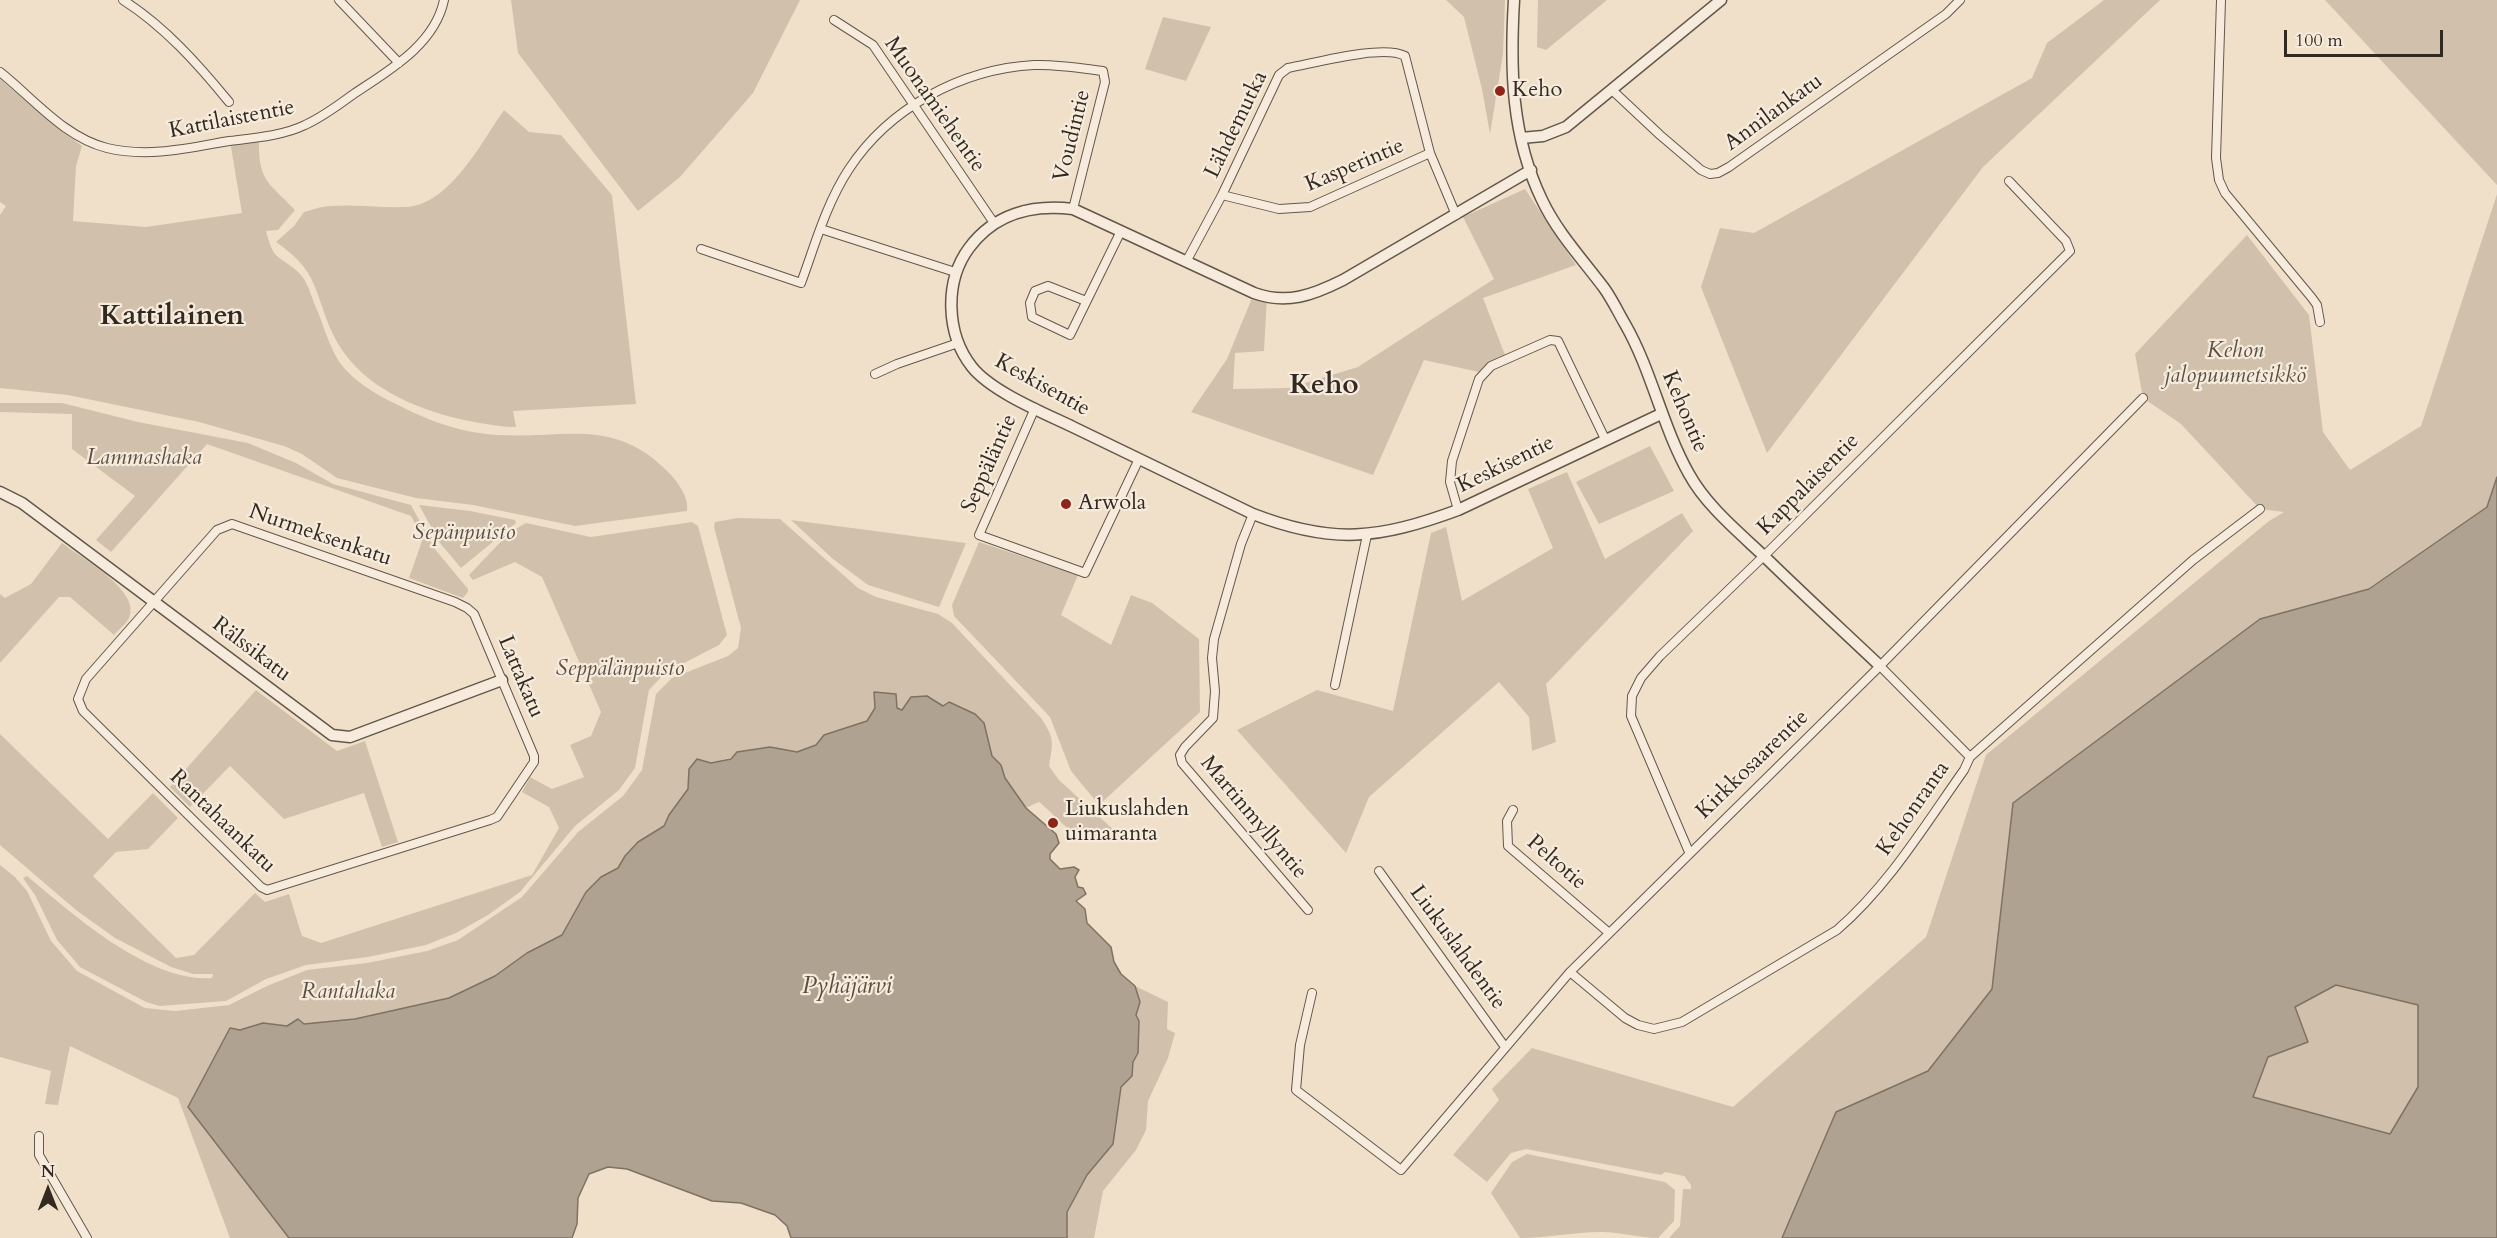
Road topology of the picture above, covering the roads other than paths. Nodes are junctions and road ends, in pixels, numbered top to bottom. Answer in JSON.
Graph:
{"nodes":[{"id":1,"x":123,"y":0,"type":"edge"},
{"id":2,"x":339,"y":0,"type":"edge"},
{"id":3,"x":444,"y":0,"type":"edge"},
{"id":4,"x":1514,"y":0,"type":"edge"},
{"id":5,"x":1721,"y":0,"type":"edge"},
{"id":6,"x":1960,"y":0,"type":"edge"},
{"id":7,"x":2221,"y":0,"type":"edge"},
{"id":8,"x":834,"y":20,"type":"dead end"},
{"id":9,"x":399,"y":63,"type":"junction"},
{"id":10,"x":0,"y":72,"type":"edge"},
{"id":11,"x":1612,"y":90,"type":"junction"},
{"id":12,"x":229,"y":102,"type":"dead end"},
{"id":13,"x":915,"y":103,"type":"junction"},
{"id":14,"x":1521,"y":138,"type":"junction"},
{"id":15,"x":1430,"y":153,"type":"junction"},
{"id":16,"x":1531,"y":170,"type":"junction"},
{"id":17,"x":2009,"y":181,"type":"dead end"},
{"id":18,"x":1222,"y":195,"type":"junction"},
{"id":19,"x":1073,"y":209,"type":"junction"},
{"id":20,"x":1456,"y":215,"type":"junction"},
{"id":21,"x":994,"y":223,"type":"junction"},
{"id":22,"x":821,"y":229,"type":"junction"},
{"id":23,"x":1121,"y":231,"type":"junction"},
{"id":24,"x":701,"y":249,"type":"dead end"},
{"id":25,"x":1186,"y":262,"type":"junction"},
{"id":26,"x":955,"y":272,"type":"junction"},
{"id":27,"x":1086,"y":301,"type":"junction"},
{"id":28,"x":2320,"y":322,"type":"dead end"},
{"id":29,"x":958,"y":343,"type":"junction"},
{"id":30,"x":875,"y":374,"type":"dead end"},
{"id":31,"x":2143,"y":398,"type":"dead end"},
{"id":32,"x":1035,"y":408,"type":"junction"},
{"id":33,"x":1661,"y":414,"type":"junction"},
{"id":34,"x":1605,"y":439,"type":"junction"},
{"id":35,"x":1139,"y":459,"type":"junction"},
{"id":36,"x":0,"y":492,"type":"edge"},
{"id":37,"x":1458,"y":510,"type":"junction"},
{"id":38,"x":2260,"y":510,"type":"dead end"},
{"id":39,"x":1253,"y":514,"type":"junction"},
{"id":40,"x":1367,"y":535,"type":"junction"},
{"id":41,"x":1763,"y":555,"type":"junction"},
{"id":42,"x":153,"y":601,"type":"junction"},
{"id":43,"x":467,"y":608,"type":"joint"},
{"id":44,"x":1880,"y":666,"type":"junction"},
{"id":45,"x":502,"y":680,"type":"junction"},
{"id":46,"x":1335,"y":685,"type":"dead end"},
{"id":47,"x":1970,"y":757,"type":"junction"},
{"id":48,"x":534,"y":762,"type":"joint"},
{"id":49,"x":1512,"y":810,"type":"dead end"},
{"id":50,"x":1689,"y":852,"type":"junction"},
{"id":51,"x":1379,"y":871,"type":"dead end"},
{"id":52,"x":1308,"y":910,"type":"dead end"},
{"id":53,"x":1608,"y":932,"type":"junction"},
{"id":54,"x":1570,"y":972,"type":"junction"},
{"id":55,"x":1312,"y":993,"type":"dead end"},
{"id":56,"x":1505,"y":1047,"type":"junction"},
{"id":57,"x":39,"y":1136,"type":"dead end"},
{"id":58,"x":87,"y":1238,"type":"edge"}],
"edges":[{"from":1,"to":12,"type":"street"},
{"from":2,"to":9,"type":"street"},
{"from":3,"to":9,"type":"street","name":"Kattilaistentie"},
{"from":4,"to":14,"type":"street","name":"Kehontie"},
{"from":5,"to":11,"type":"street"},
{"from":6,"to":11,"type":"street","name":"Annilankatu"},
{"from":7,"to":28,"type":"street"},
{"from":8,"to":13,"type":"street","name":"Muonamiehentie"},
{"from":9,"to":10,"type":"street","name":"Kattilaistentie"},
{"from":11,"to":14,"type":"street"},
{"from":13,"to":19,"type":"street","name":"Voudintie"},
{"from":13,"to":21,"type":"street","name":"Muonamiehentie"},
{"from":13,"to":22,"type":"street"},
{"from":14,"to":16,"type":"street","name":"Kehontie"},
{"from":15,"to":18,"type":"street","name":"Kasperintie"},
{"from":15,"to":18,"type":"street","name":"Lähdemutka"},
{"from":15,"to":20,"type":"street","name":"Lähdemutka"},
{"from":16,"to":20,"type":"street","name":"Keskisentie"},
{"from":16,"to":33,"type":"street","name":"Kehontie"},
{"from":17,"to":41,"type":"street","name":"Kappalaisentie"},
{"from":18,"to":25,"type":"street","name":"Lähdemutka"},
{"from":19,"to":21,"type":"street","name":"Keskisentie"},
{"from":19,"to":23,"type":"street","name":"Keskisentie"},
{"from":20,"to":25,"type":"street","name":"Keskisentie"},
{"from":21,"to":26,"type":"street","name":"Keskisentie"},
{"from":22,"to":24,"type":"street"},
{"from":22,"to":26,"type":"street"},
{"from":23,"to":25,"type":"street","name":"Keskisentie"},
{"from":23,"to":27,"type":"street"},
{"from":26,"to":29,"type":"street","name":"Keskisentie"},
{"from":27,"to":27,"type":"street"},
{"from":29,"to":30,"type":"street"},
{"from":29,"to":32,"type":"street","name":"Keskisentie"},
{"from":31,"to":44,"type":"street","name":"Kirkkosaarentie"},
{"from":32,"to":35,"type":"street","name":"Keskisentie"},
{"from":32,"to":35,"type":"street","name":"Seppäläntie"},
{"from":33,"to":34,"type":"street","name":"Keskisentie"},
{"from":33,"to":41,"type":"street","name":"Kehontie"},
{"from":34,"to":37,"type":"street","name":"Keskisentie"},
{"from":34,"to":37,"type":"street"},
{"from":35,"to":39,"type":"street","name":"Keskisentie"},
{"from":36,"to":42,"type":"street","name":"Rälssikatu"},
{"from":37,"to":40,"type":"street","name":"Keskisentie"},
{"from":38,"to":47,"type":"street","name":"Kehonranta"},
{"from":39,"to":40,"type":"street","name":"Keskisentie"},
{"from":39,"to":52,"type":"street","name":"Martinmyllyntie"},
{"from":40,"to":46,"type":"street"},
{"from":41,"to":44,"type":"street","name":"Kehontie"},
{"from":41,"to":50,"type":"street","name":"Kappalaisentie"},
{"from":42,"to":43,"type":"street","name":"Nurmeksenkatu"},
{"from":42,"to":45,"type":"street","name":"Rälssikatu"},
{"from":42,"to":48,"type":"street","name":"Rantahaankatu"},
{"from":43,"to":45,"type":"street","name":"Lattakatu"},
{"from":44,"to":47,"type":"street","name":"Kehontie"},
{"from":44,"to":50,"type":"street","name":"Kirkkosaarentie"},
{"from":45,"to":48,"type":"street","name":"Lattakatu"},
{"from":47,"to":54,"type":"street","name":"Kehonranta"},
{"from":49,"to":53,"type":"street","name":"Peltotie"},
{"from":50,"to":53,"type":"street","name":"Kirkkosaarentie"},
{"from":51,"to":56,"type":"street","name":"Liukuslahdentie"},
{"from":53,"to":54,"type":"street","name":"Kirkkosaarentie"},
{"from":54,"to":56,"type":"street","name":"Kirkkosaarentie"},
{"from":55,"to":56,"type":"street","name":"Kirkkosaarentie"},
{"from":57,"to":58,"type":"street"}]}
